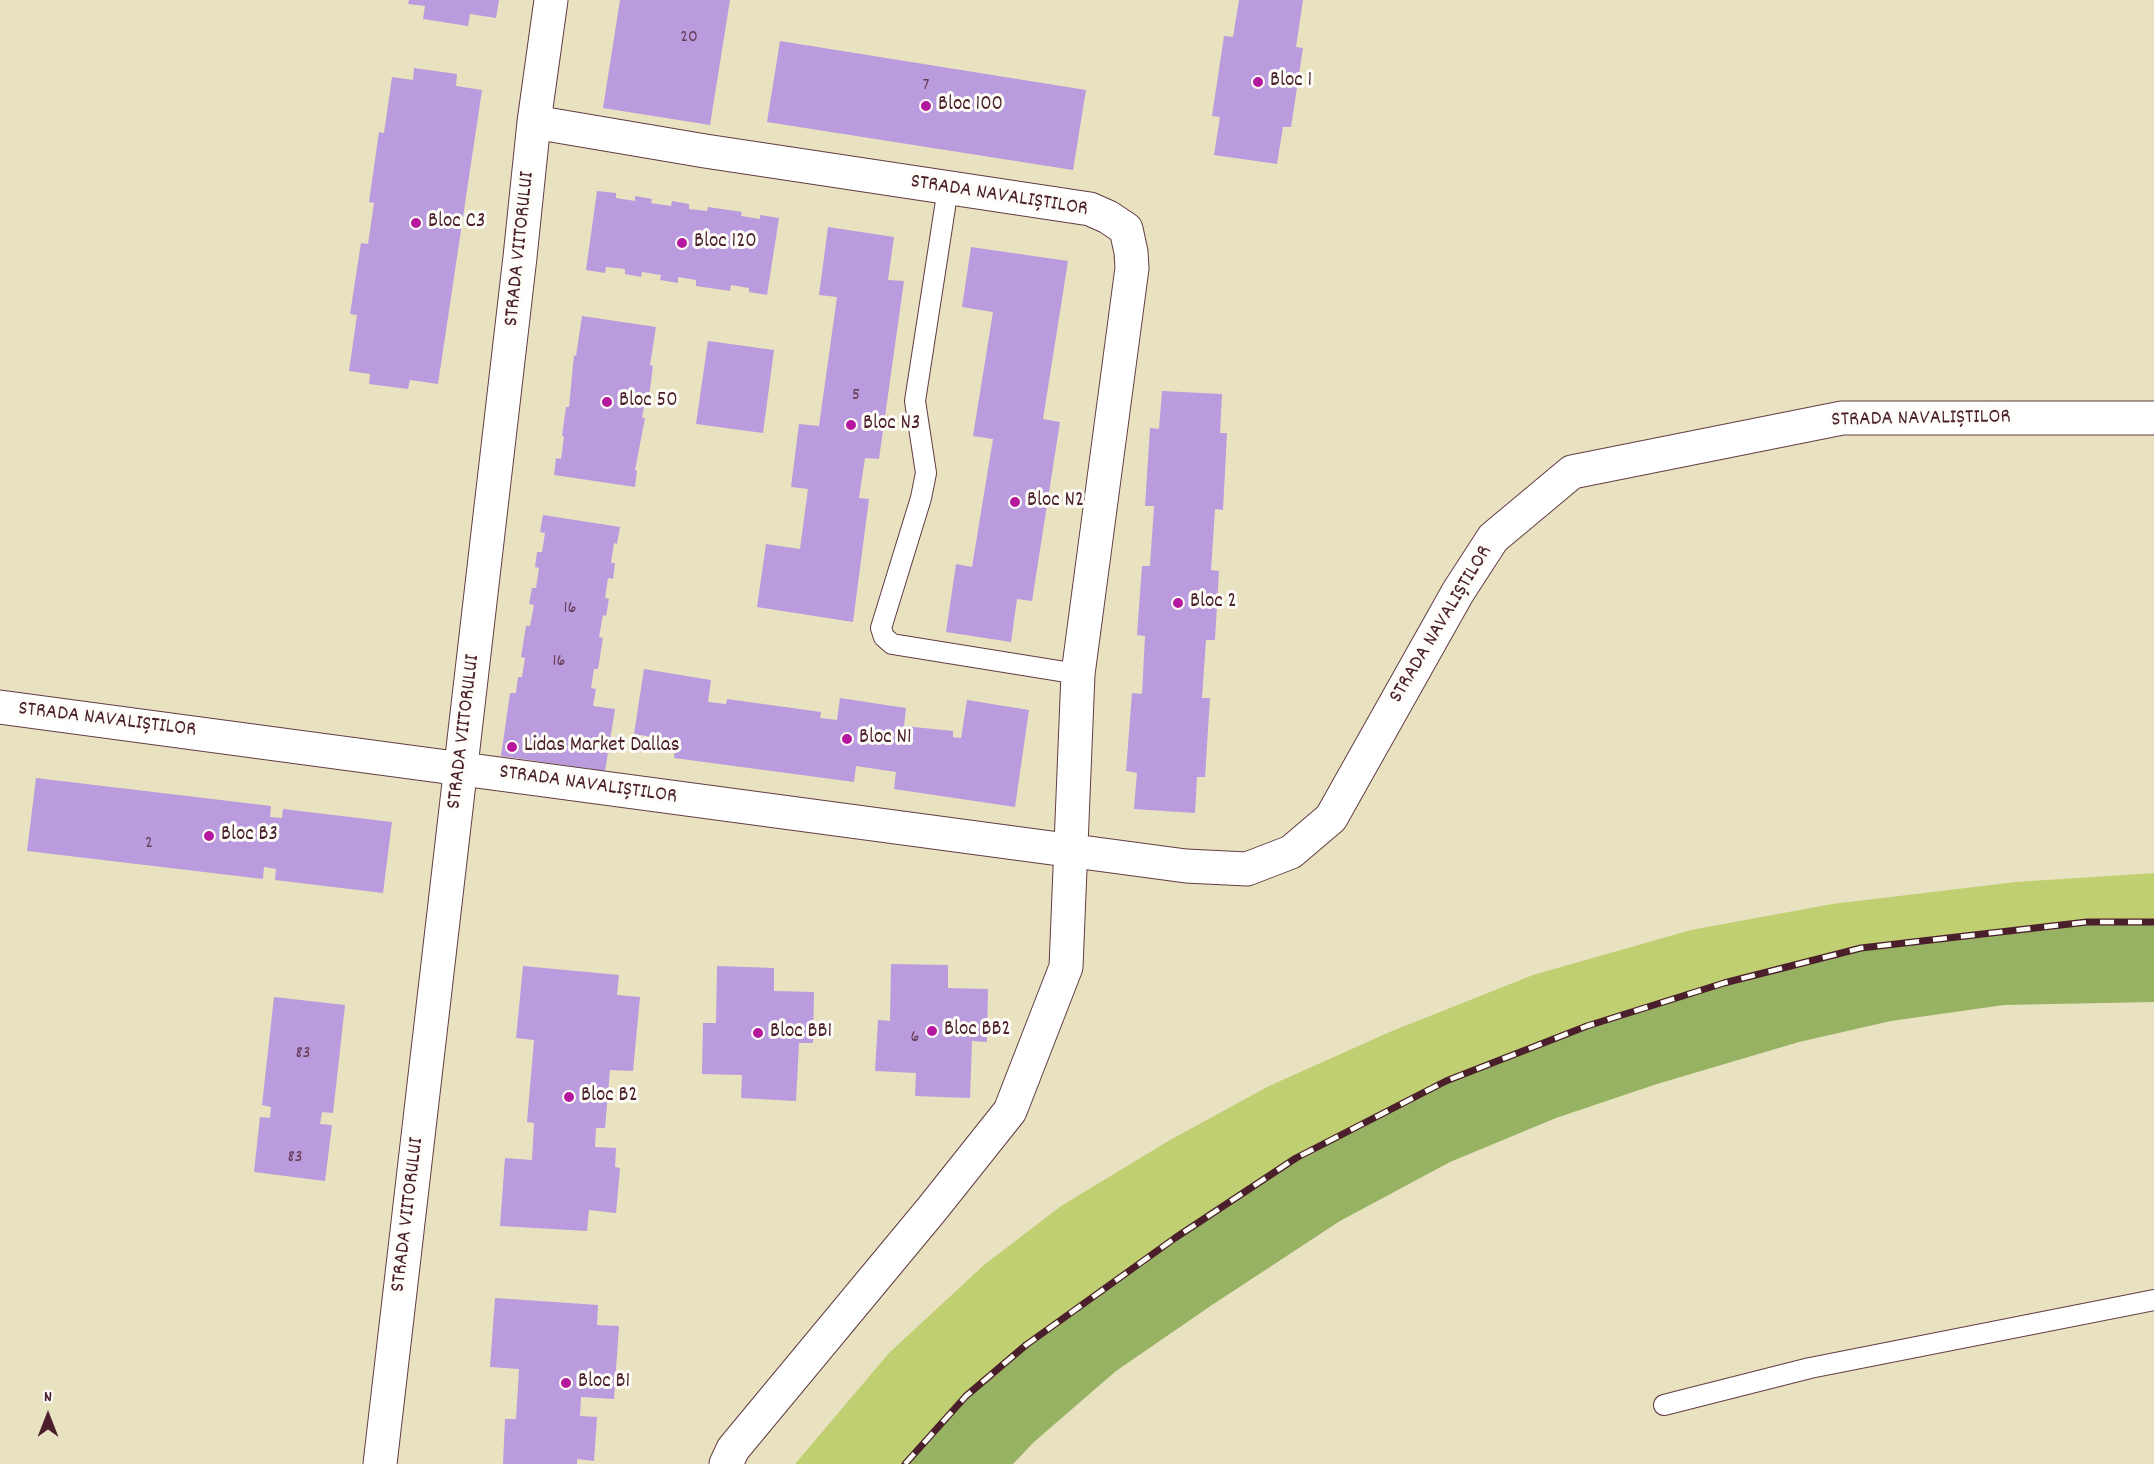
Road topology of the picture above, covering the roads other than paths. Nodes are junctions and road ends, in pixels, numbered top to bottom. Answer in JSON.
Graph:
{"nodes":[{"id":1,"x":550,"y":0,"type":"edge"},
{"id":2,"x":534,"y":122,"type":"junction"},
{"id":3,"x":948,"y":188,"type":"junction"},
{"id":4,"x":2152,"y":417,"type":"dead end"},
{"id":5,"x":1078,"y":674,"type":"junction"},
{"id":6,"x":0,"y":707,"type":"edge"},
{"id":7,"x":461,"y":769,"type":"junction"},
{"id":8,"x":1070,"y":851,"type":"junction"},
{"id":9,"x":2154,"y":1300,"type":"edge"},
{"id":10,"x":1664,"y":1405,"type":"dead end"},
{"id":11,"x":380,"y":1464,"type":"edge"},
{"id":12,"x":726,"y":1464,"type":"edge"}],
"edges":[{"from":1,"to":2,"type":"street","name":"STRADA VIITORULUI"},
{"from":2,"to":3,"type":"street","name":"STRADA NAVALIȘTILOR"},
{"from":2,"to":7,"type":"street","name":"STRADA VIITORULUI"},
{"from":3,"to":5,"type":"street","name":"STRADA NAVALIȘTILOR"},
{"from":3,"to":5,"type":"lane"},
{"from":4,"to":8,"type":"street","name":"STRADA NAVALIȘTILOR"},
{"from":5,"to":8,"type":"street","name":"STRADA NAVALIȘTILOR"},
{"from":6,"to":7,"type":"street","name":"STRADA NAVALIȘTILOR"},
{"from":7,"to":8,"type":"street","name":"STRADA NAVALIȘTILOR"},
{"from":7,"to":11,"type":"street","name":"STRADA VIITORULUI"},
{"from":8,"to":12,"type":"street"},
{"from":9,"to":10,"type":"lane"}]}
